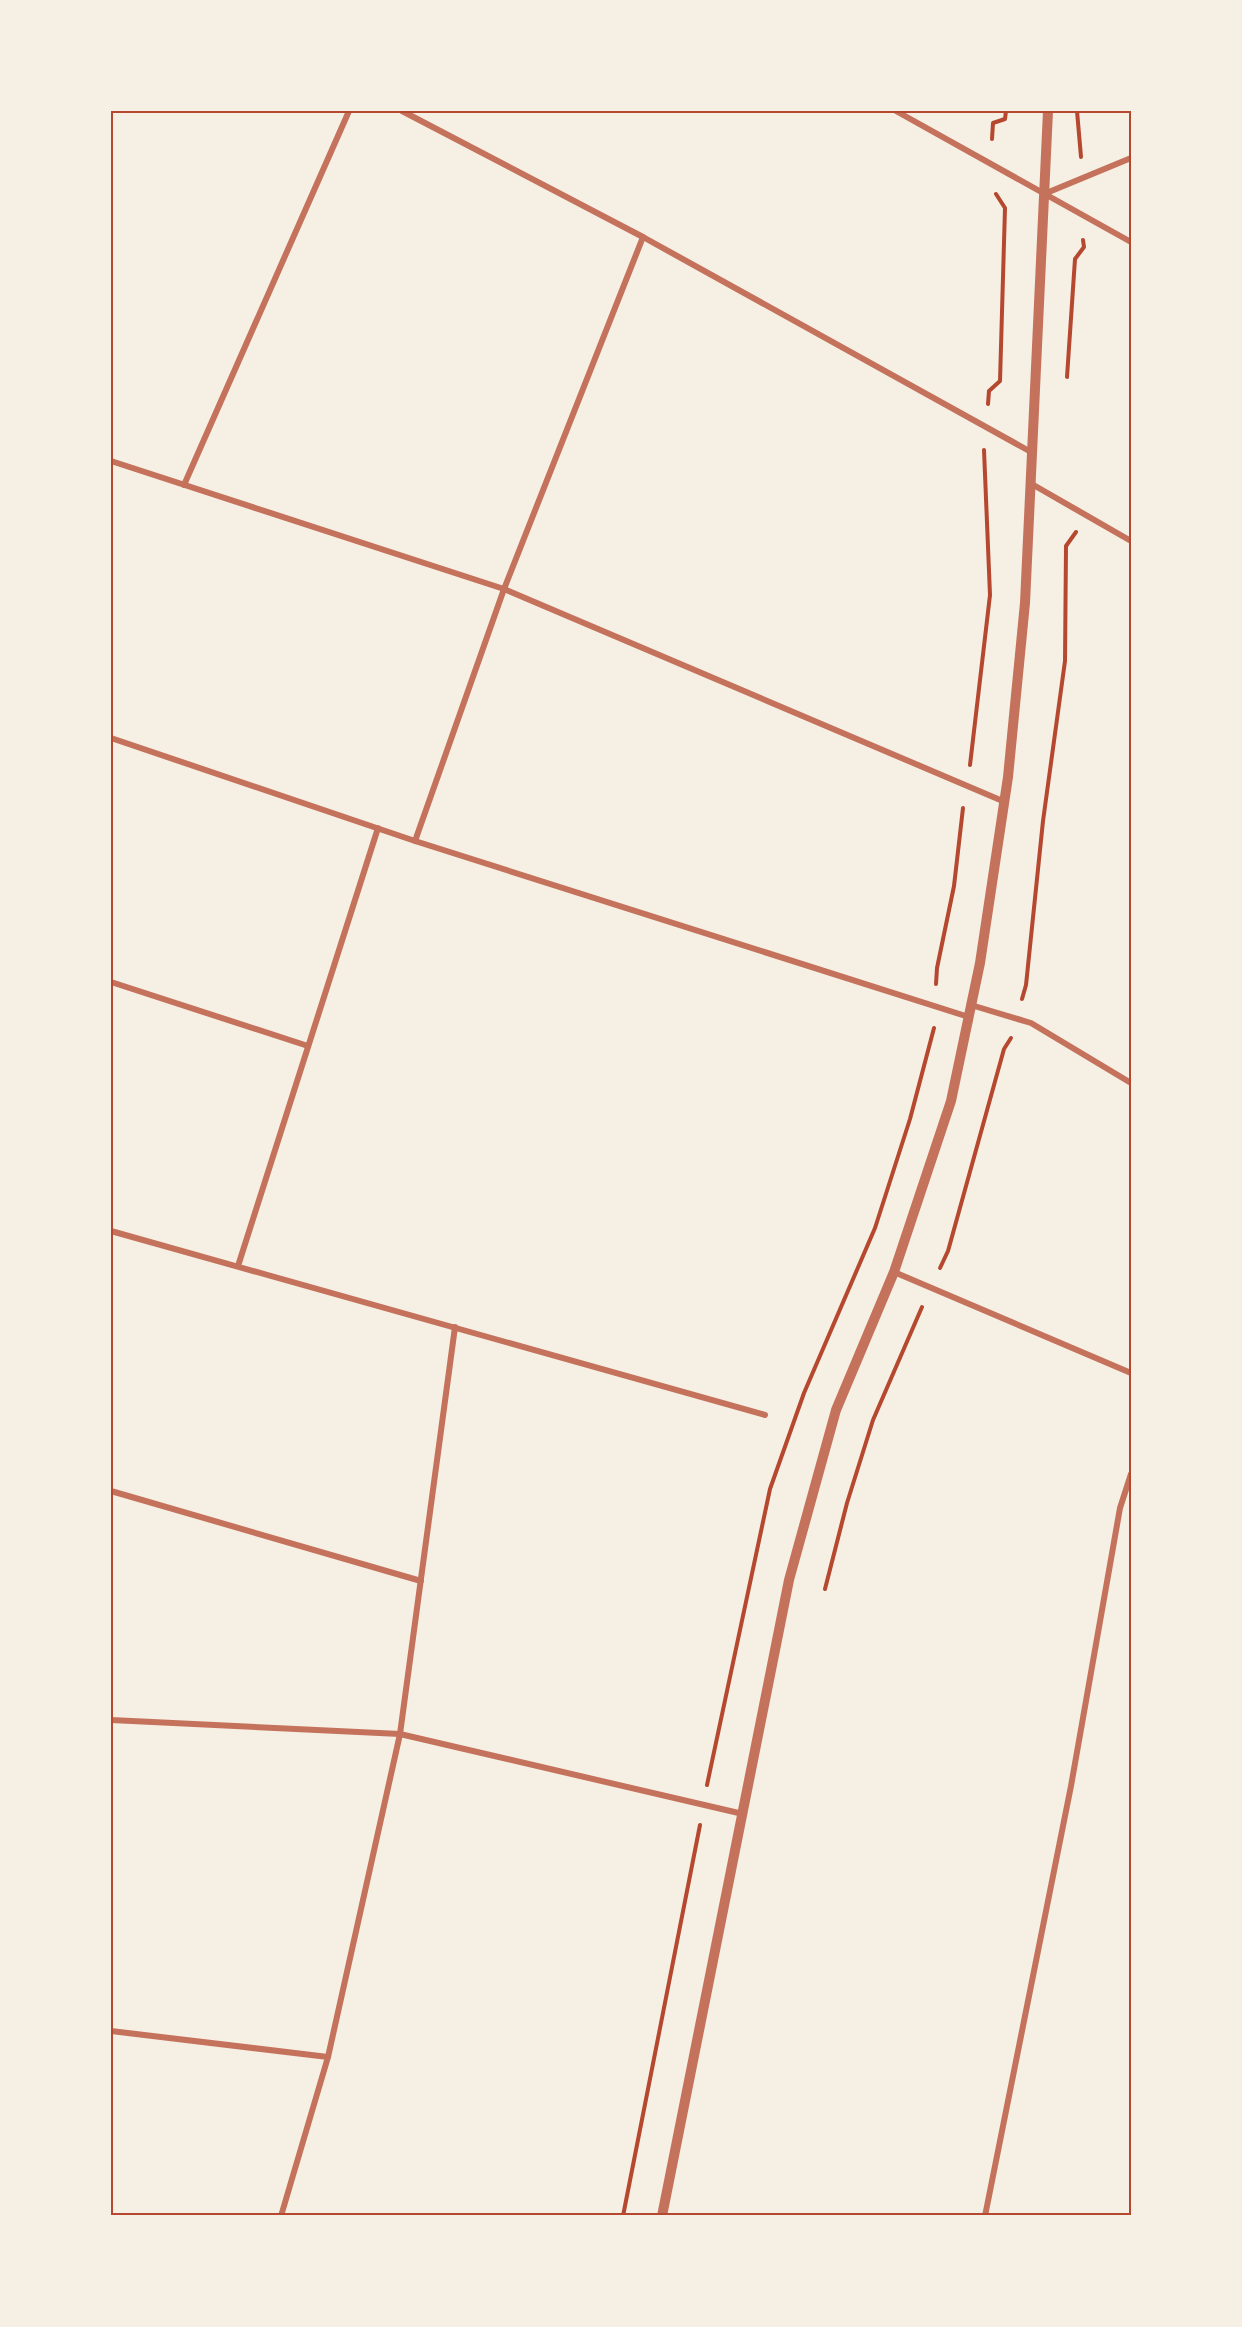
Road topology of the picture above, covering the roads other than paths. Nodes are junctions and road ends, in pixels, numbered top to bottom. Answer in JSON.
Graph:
{"nodes":[{"id":1,"x":349,"y":111,"type":"edge"},
{"id":2,"x":402,"y":111,"type":"edge"},
{"id":3,"x":896,"y":111,"type":"edge"},
{"id":4,"x":1048,"y":111,"type":"edge"},
{"id":5,"x":1131,"y":159,"type":"edge"},
{"id":6,"x":1044,"y":194,"type":"junction"},
{"id":7,"x":644,"y":237,"type":"junction"},
{"id":8,"x":1131,"y":242,"type":"edge"},
{"id":9,"x":1031,"y":452,"type":"junction"},
{"id":10,"x":111,"y":461,"type":"edge"},
{"id":11,"x":1029,"y":482,"type":"junction"},
{"id":12,"x":184,"y":485,"type":"junction"},
{"id":13,"x":1131,"y":541,"type":"edge"},
{"id":14,"x":504,"y":590,"type":"junction"},
{"id":15,"x":111,"y":738,"type":"edge"},
{"id":16,"x":1005,"y":802,"type":"junction"},
{"id":17,"x":378,"y":828,"type":"junction"},
{"id":18,"x":415,"y":840,"type":"junction"},
{"id":19,"x":111,"y":982,"type":"edge"},
{"id":20,"x":971,"y":1005,"type":"junction"},
{"id":21,"x":969,"y":1017,"type":"junction"},
{"id":22,"x":308,"y":1046,"type":"junction"},
{"id":23,"x":1131,"y":1083,"type":"edge"},
{"id":24,"x":111,"y":1231,"type":"edge"},
{"id":25,"x":238,"y":1266,"type":"junction"},
{"id":26,"x":894,"y":1272,"type":"junction"},
{"id":27,"x":455,"y":1327,"type":"junction"},
{"id":28,"x":1131,"y":1373,"type":"edge"},
{"id":29,"x":765,"y":1415,"type":"dead end"},
{"id":30,"x":1131,"y":1474,"type":"edge"},
{"id":31,"x":111,"y":1491,"type":"edge"},
{"id":32,"x":421,"y":1581,"type":"junction"},
{"id":33,"x":111,"y":1720,"type":"edge"},
{"id":34,"x":400,"y":1734,"type":"junction"},
{"id":35,"x":743,"y":1814,"type":"junction"},
{"id":36,"x":111,"y":2031,"type":"edge"},
{"id":37,"x":328,"y":2057,"type":"junction"},
{"id":38,"x":281,"y":2216,"type":"edge"},
{"id":39,"x":662,"y":2216,"type":"edge"},
{"id":40,"x":985,"y":2216,"type":"edge"}],
"edges":[{"from":1,"to":12,"type":"street"},
{"from":2,"to":7,"type":"street"},
{"from":3,"to":6,"type":"street"},
{"from":4,"to":6,"type":"street"},
{"from":5,"to":6,"type":"street"},
{"from":6,"to":8,"type":"street"},
{"from":6,"to":9,"type":"street"},
{"from":7,"to":9,"type":"street"},
{"from":7,"to":14,"type":"street"},
{"from":9,"to":11,"type":"street"},
{"from":10,"to":12,"type":"street"},
{"from":11,"to":13,"type":"street"},
{"from":11,"to":16,"type":"street"},
{"from":12,"to":14,"type":"street"},
{"from":14,"to":16,"type":"street"},
{"from":14,"to":18,"type":"street"},
{"from":15,"to":17,"type":"street"},
{"from":16,"to":20,"type":"street"},
{"from":17,"to":18,"type":"street"},
{"from":17,"to":22,"type":"street"},
{"from":18,"to":21,"type":"street"},
{"from":19,"to":22,"type":"street"},
{"from":20,"to":21,"type":"street"},
{"from":20,"to":23,"type":"street"},
{"from":21,"to":26,"type":"street"},
{"from":22,"to":25,"type":"street"},
{"from":24,"to":25,"type":"street"},
{"from":25,"to":27,"type":"street"},
{"from":26,"to":28,"type":"street"},
{"from":26,"to":35,"type":"street"},
{"from":27,"to":29,"type":"street"},
{"from":27,"to":32,"type":"street"},
{"from":30,"to":40,"type":"street"},
{"from":31,"to":32,"type":"street"},
{"from":32,"to":34,"type":"street"},
{"from":33,"to":34,"type":"street"},
{"from":34,"to":35,"type":"street"},
{"from":34,"to":37,"type":"street"},
{"from":35,"to":39,"type":"street"},
{"from":36,"to":37,"type":"street"},
{"from":37,"to":38,"type":"street"}]}
